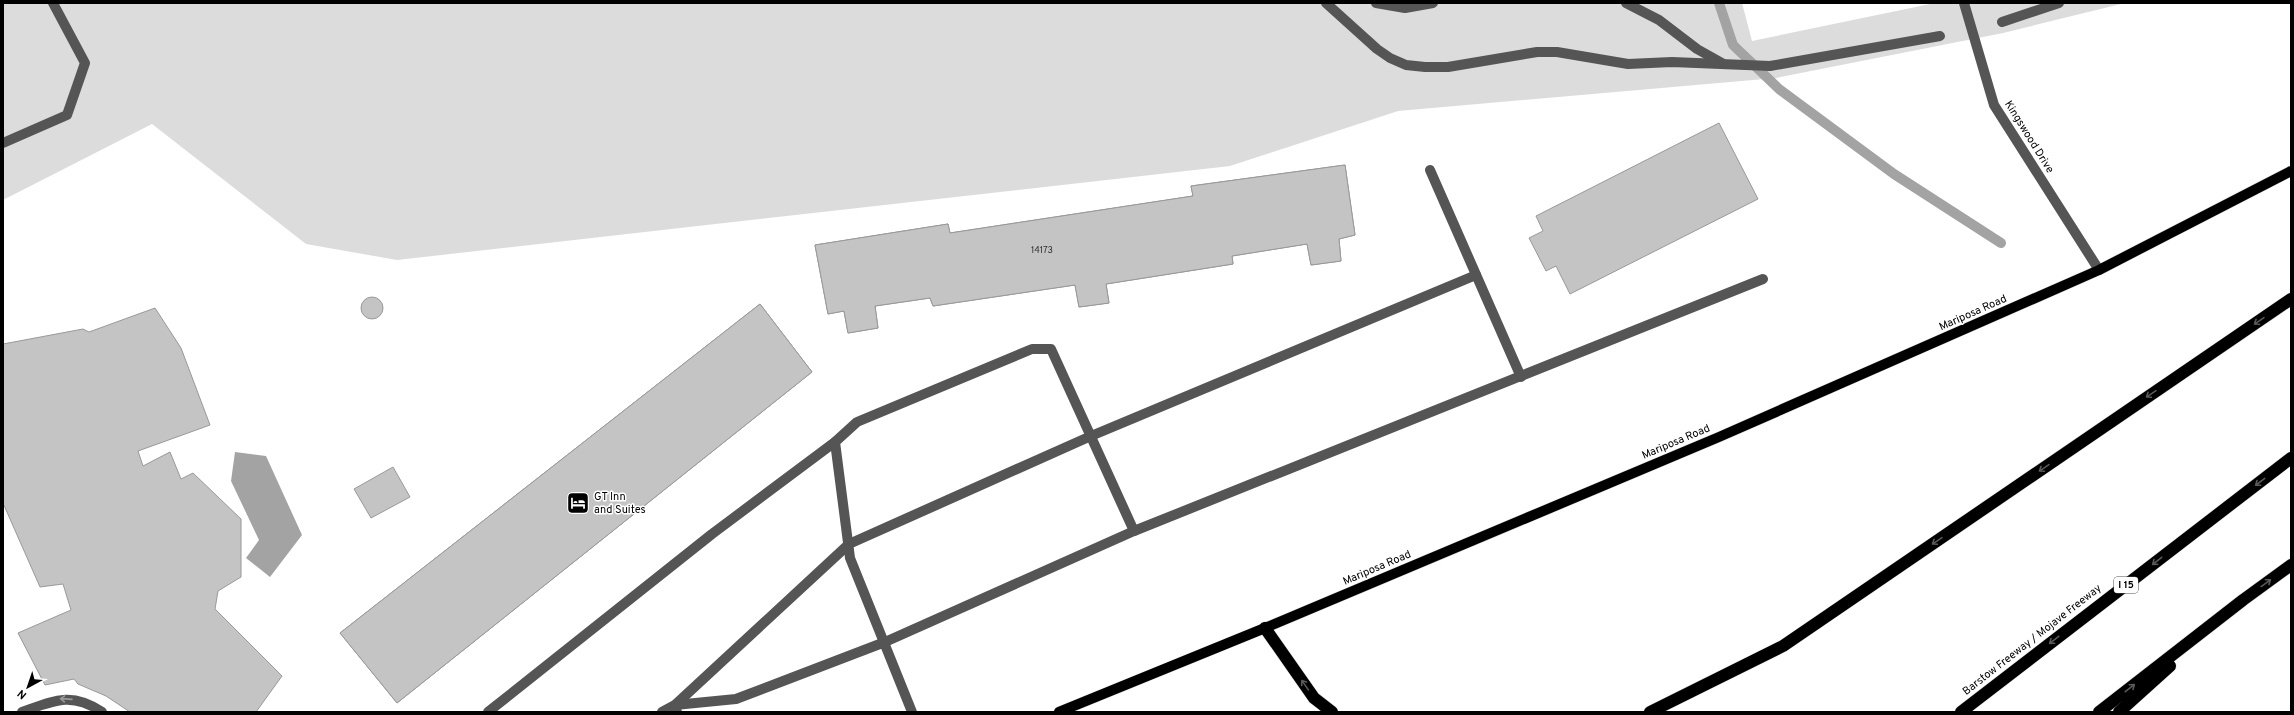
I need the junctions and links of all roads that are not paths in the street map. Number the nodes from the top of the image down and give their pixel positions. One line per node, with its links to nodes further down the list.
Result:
1 (53, 3): 11 (street)
2 (1326, 3): 10 (street)
3 (1376, 3): 4 (street)
4 (1433, 3)
5 (1626, 3): 10 (street)
6 (1964, 3): 14 (street, Kingswood Drive)
7 (2059, 3): 8 (street)
8 (2002, 22)
9 (1940, 36): 10 (street)
10 (1723, 64)
11 (3, 143)
12 (1430, 170): 15 (street)
13 (2291, 171): 14 (main road, Mariposa Road)
14 (2100, 270): 26 (main road, Mariposa Road)
15 (1476, 275): 18 (street); 19 (street)
16 (1763, 279): 18 (street)
17 (2291, 299): 36 (highway, one-way to 36)
18 (1521, 377): 22 (street)
19 (1091, 436): 20 (street); 22 (street); 23 (street)
20 (835, 442): 23 (street); 31 (street)
21 (2291, 458): 37 (highway, Barstow Freeway / Mojave Freeway / I 15, one-way to 37)
22 (1134, 531): 27 (street)
23 (849, 544): 27 (street); 28 (street)
24 (2291, 565): 25 (highway, one-way to 24)
25 (2243, 600): 38 (highway, one-way to 25); 39 (highway)
26 (1265, 628): 34 (main road, Mariposa Road); 35 (highway, one-way to 26)
27 (885, 642): 28 (street); 33 (street)
28 (676, 708): 32 (street)
29 (22, 712): 30 (street, one-way to 29)
30 (102, 712)
31 (488, 712)
32 (662, 712)
33 (912, 712)
34 (1059, 712)
35 (1332, 712)
36 (1650, 712)
37 (1961, 712)
38 (2099, 712)
39 (2119, 712)

